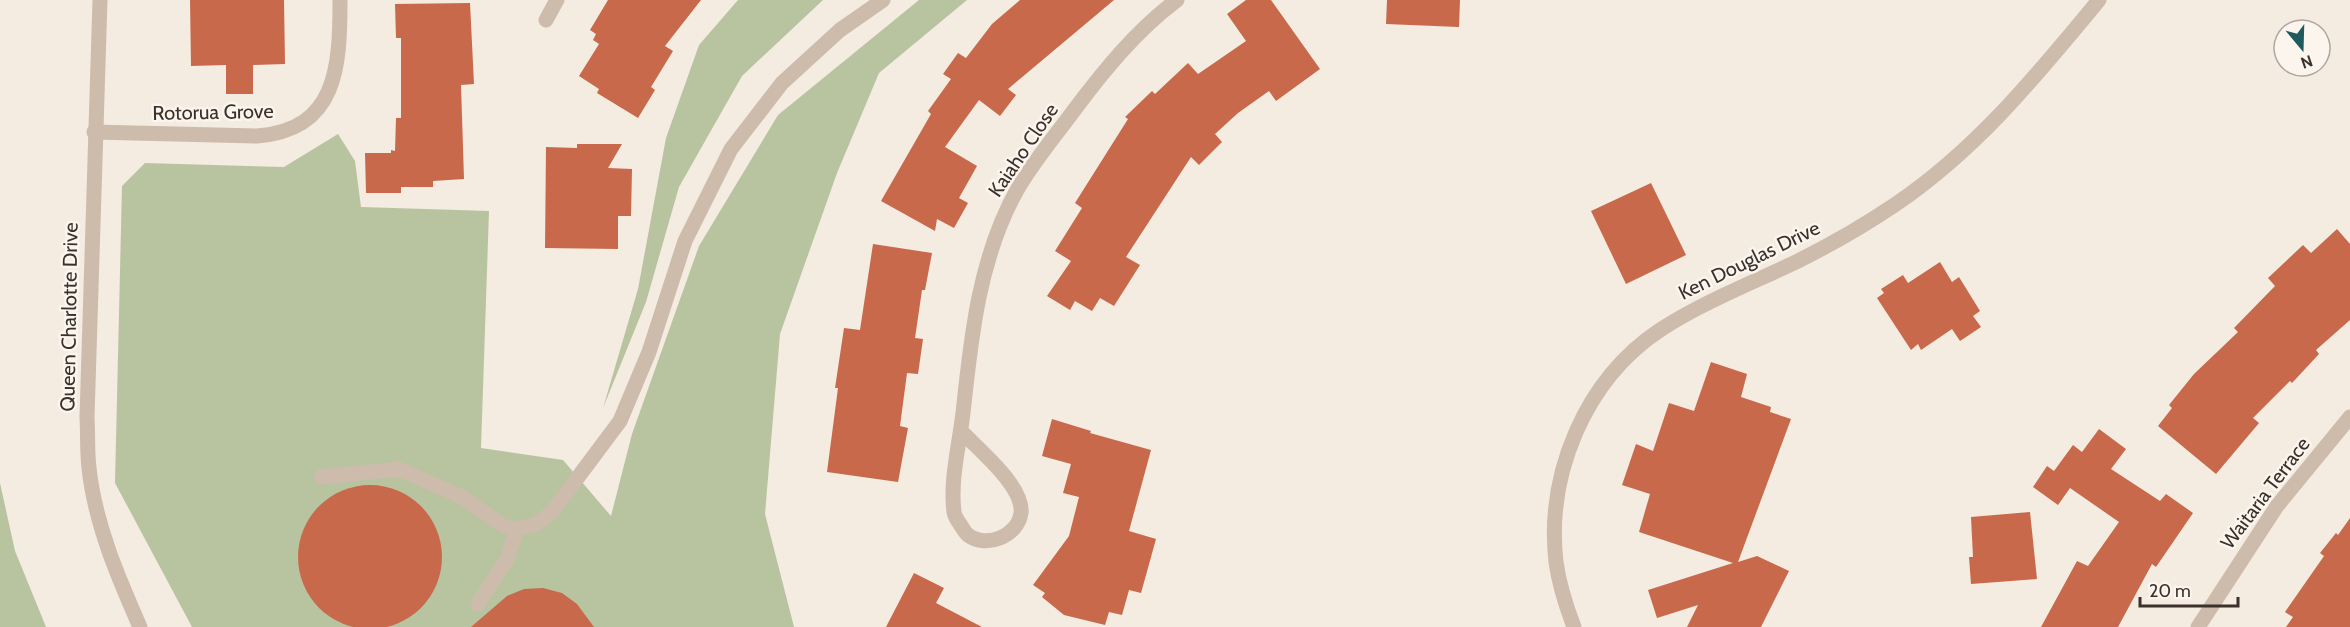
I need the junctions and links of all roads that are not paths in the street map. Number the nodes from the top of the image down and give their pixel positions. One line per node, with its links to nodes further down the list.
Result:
1 (100, 0): 8 (street, Queen Charlotte Drive)
2 (340, 0): 8 (street, Rotorua Grove)
3 (556, 0): 7 (street)
4 (884, 0): 12 (street)
5 (1177, 0): 10 (street, Kaiaho Close)
6 (2099, 0): 15 (street, Ken Douglas Drive)
7 (546, 20)
8 (94, 132): 14 (street, Queen Charlotte Drive)
9 (2350, 417): 16 (street, Waitaria Terrace)
10 (961, 430): 10 (street, Kaiaho Close)
11 (321, 477): 12 (street)
12 (517, 529): 13 (street)
13 (478, 604)
14 (140, 627)
15 (1574, 627)
16 (2198, 627)

